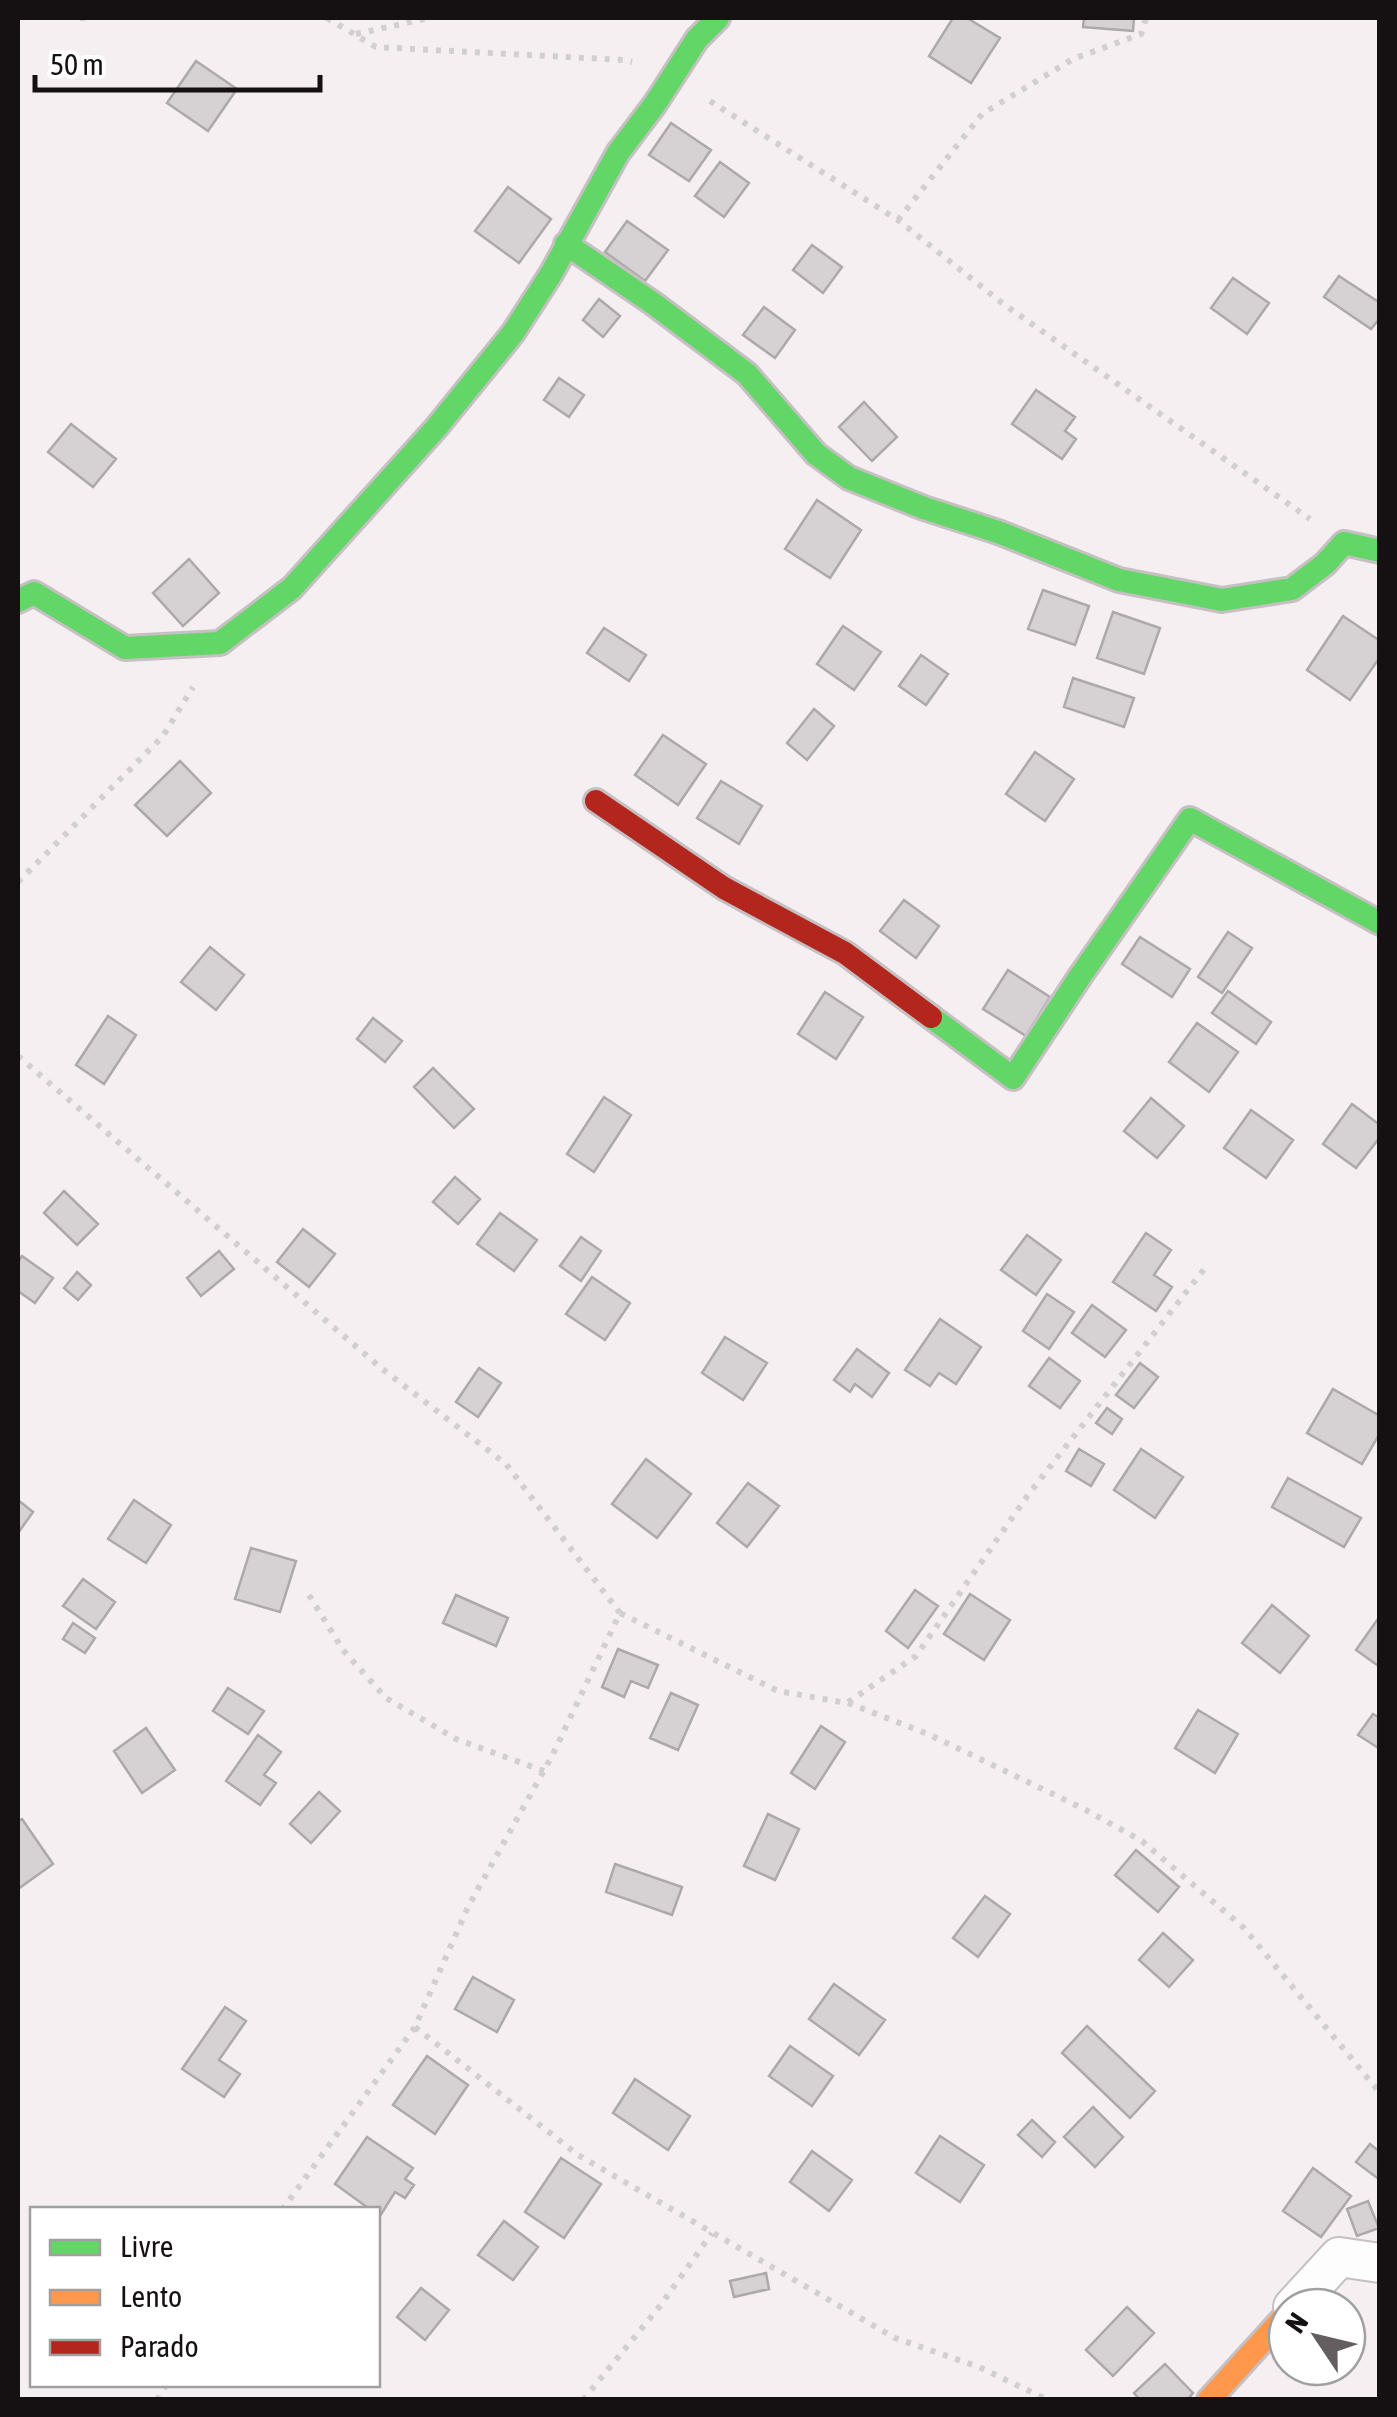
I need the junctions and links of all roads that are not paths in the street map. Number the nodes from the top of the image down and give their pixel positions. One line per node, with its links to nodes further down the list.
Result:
1 (718, 18): 2 (street)
2 (566, 244): 3 (street); 4 (street)
3 (1380, 551)
4 (18, 601)
5 (596, 801): 6 (street)
6 (1380, 922)
7 (1380, 2263): 8 (street)
8 (1311, 2287)
9 (1267, 2336): 10 (street)
10 (1209, 2400)

